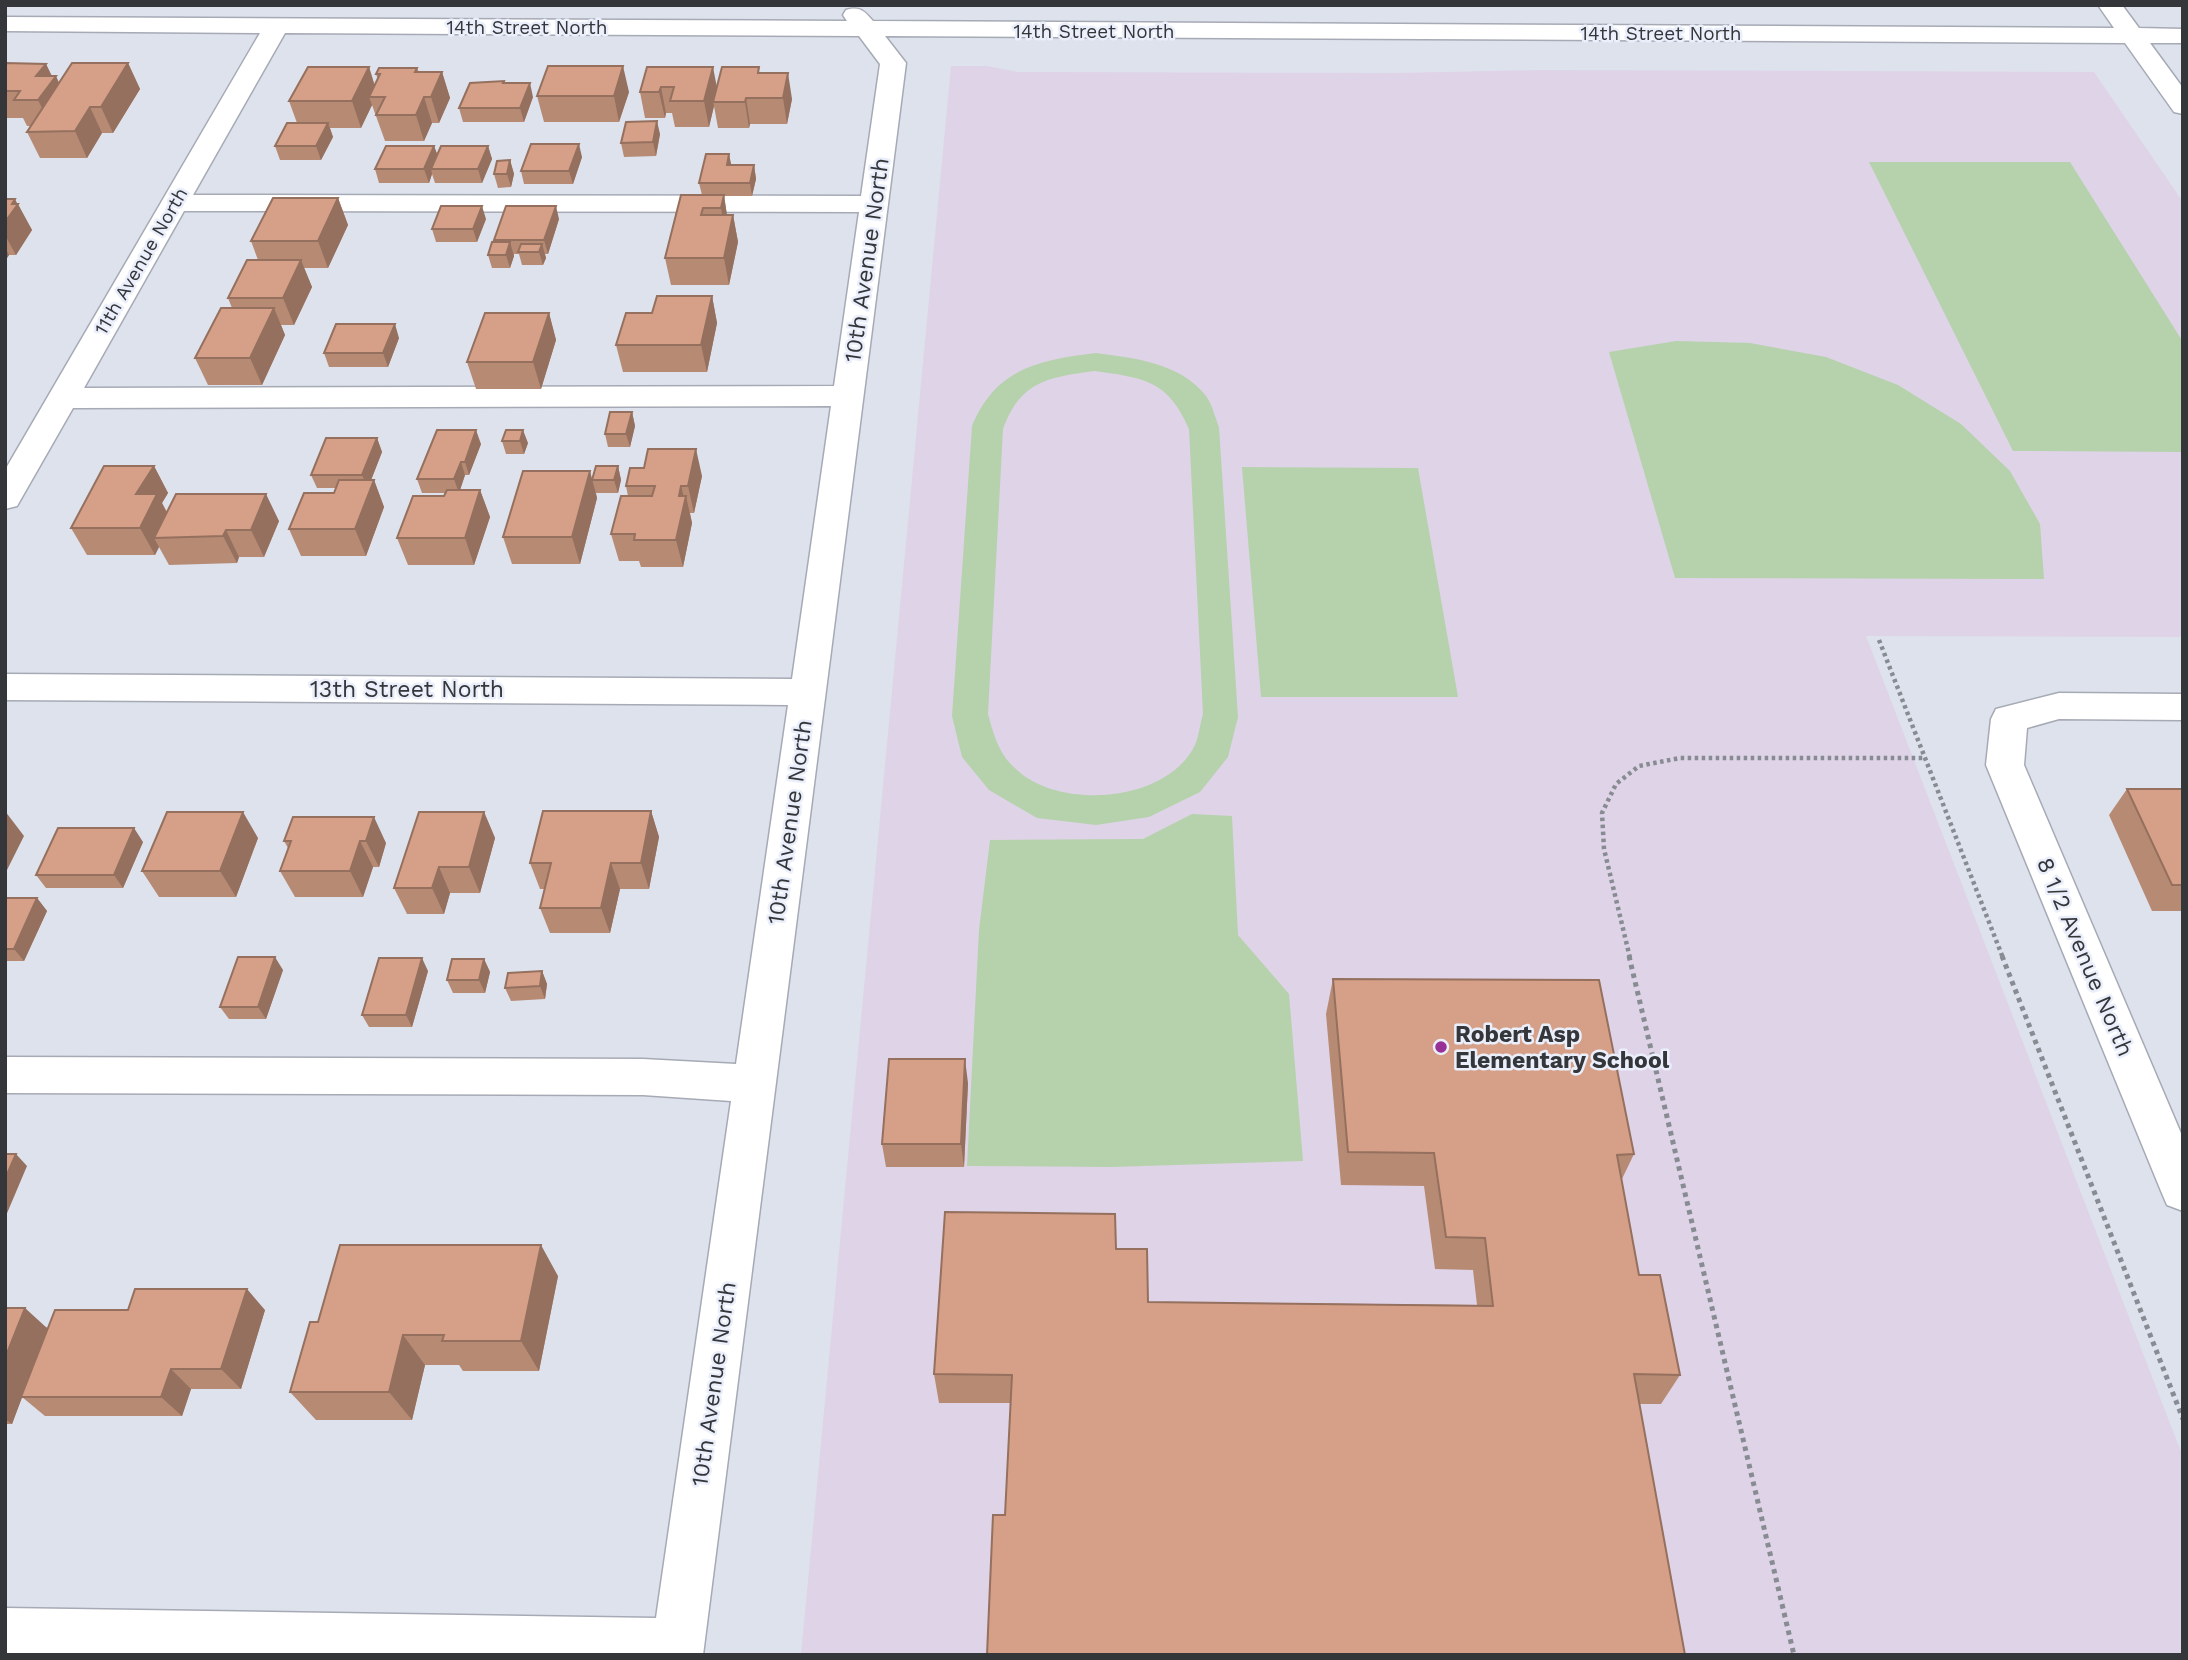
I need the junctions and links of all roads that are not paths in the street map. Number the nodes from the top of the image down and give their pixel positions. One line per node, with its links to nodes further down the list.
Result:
1 (2110, 5): 5 (street)
2 (858, 18): 4 (street, 14th Street North); 5 (street, 14th Street North); 9 (street, 10th Avenue North)
3 (5, 24): 4 (street, 14th Street North)
4 (277, 25): 8 (street, 11th Avenue North)
5 (2132, 35): 6 (street, 14th Street North); 7 (street)
6 (2183, 36)
7 (2183, 106)
8 (174, 203): 9 (street); 11 (street, 11th Avenue North)
9 (874, 204): 10 (street, 10th Avenue North)
10 (848, 396): 11 (street); 14 (street, 10th Avenue North)
11 (62, 398): 12 (street, 11th Avenue North)
12 (5, 498)
13 (5, 687): 14 (street, 13th Street North)
14 (808, 692): 17 (street, 10th Avenue North)
15 (2183, 707): 18 (street, 8 1/2 Avenue North)
16 (5, 1075): 17 (street)
17 (754, 1084): 20 (street, 10th Avenue North)
18 (2183, 1191)
19 (5, 1634): 20 (street)
20 (678, 1650)

